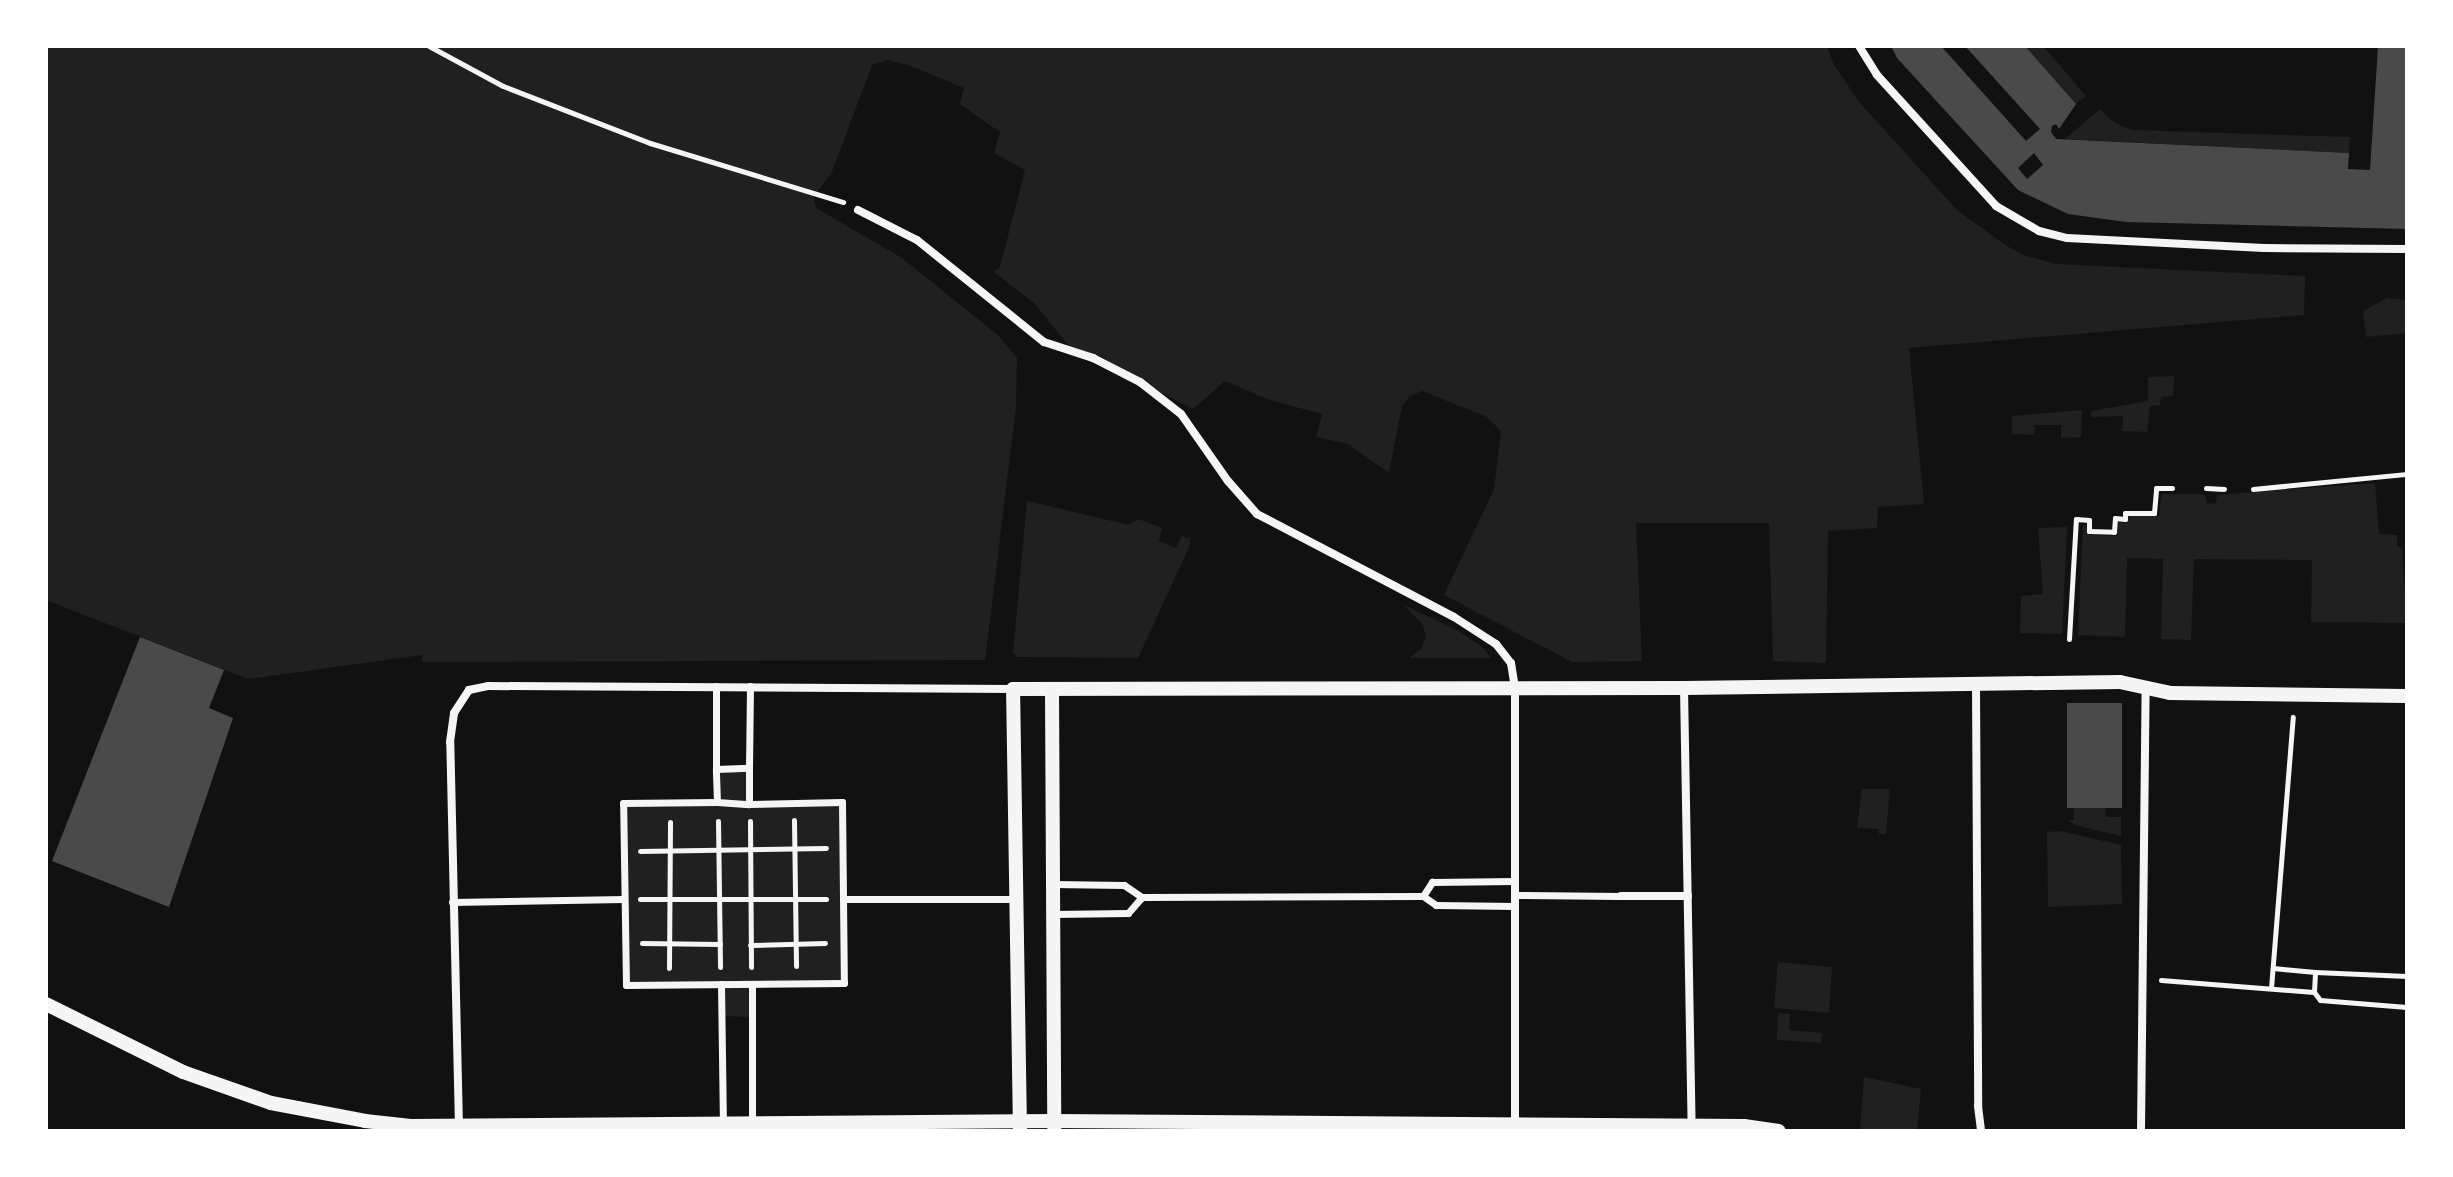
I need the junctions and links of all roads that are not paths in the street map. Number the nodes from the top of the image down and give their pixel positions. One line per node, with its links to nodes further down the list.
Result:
1 (1859, 46): 3 (street)
2 (858, 210): 10 (street)
3 (2407, 249)
4 (1976, 683): 7 (street); 8 (street); 42 (street)
5 (716, 686): 6 (street); 14 (street); 27 (street)
6 (750, 686): 9 (street); 13 (street)
7 (2146, 687): 12 (street); 43 (street)
8 (1684, 688): 10 (street); 22 (street)
9 (1013, 689): 11 (street); 26 (street)
10 (1515, 689): 11 (street); 17 (street)
11 (1052, 690): 18 (street)
12 (2407, 696)
13 (749, 768): 14 (street); 16 (street)
14 (716, 769): 15 (street)
15 (717, 802): 16 (street); 24 (street)
16 (749, 804): 25 (street)
17 (1515, 881): 19 (street); 20 (street)
18 (1053, 884): 23 (street); 29 (street)
19 (1515, 895): 21 (street); 28 (street)
20 (1423, 896): 23 (street); 28 (street)
21 (1621, 896): 22 (street)
22 (1688, 896): 38 (street)
23 (1142, 897): 29 (street)
24 (624, 899): 27 (street); 30 (street)
25 (843, 899): 26 (street); 31 (street)
26 (1016, 899): 36 (street)
27 (452, 902): 40 (street)
28 (1515, 906): 33 (street)
29 (1053, 914): 37 (street)
30 (721, 984): 31 (street); 34 (street)
31 (752, 984): 35 (street)
32 (46, 1004): 40 (street)
33 (1515, 1125): 38 (street); 39 (street)
34 (723, 1126): 35 (street); 40 (street)
35 (752, 1126): 36 (street)
36 (1020, 1126): 37 (street)
37 (1054, 1126): 39 (street)
38 (1692, 1126): 41 (street)
39 (1293, 1127)
40 (459, 1129)
41 (1779, 1131)
42 (1981, 1131)
43 (2141, 1131)

